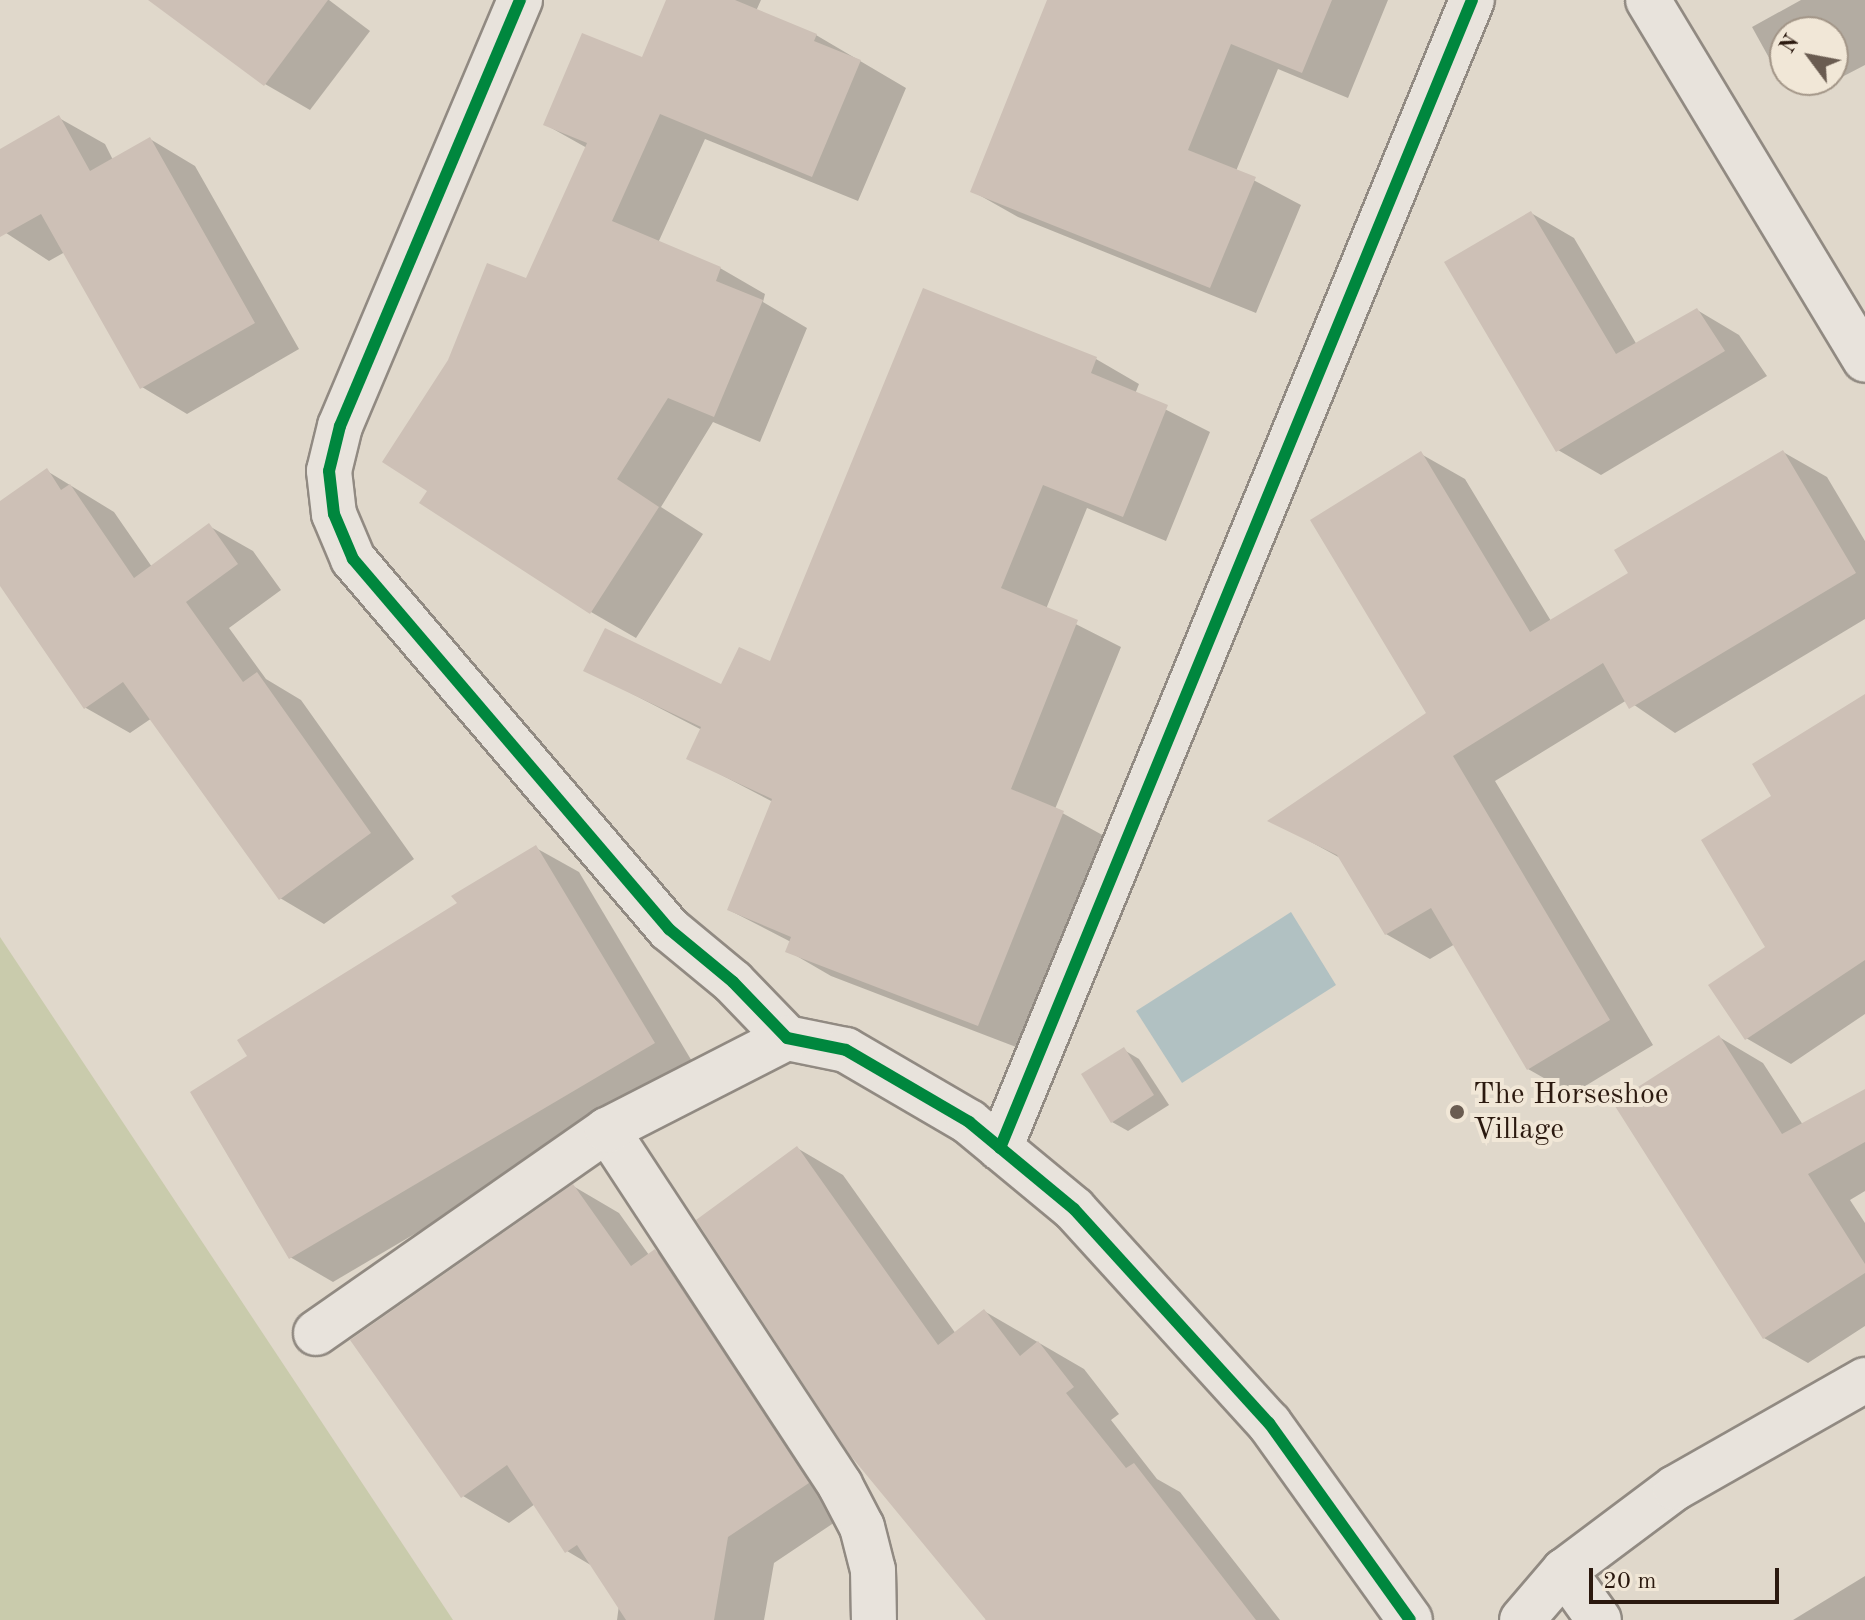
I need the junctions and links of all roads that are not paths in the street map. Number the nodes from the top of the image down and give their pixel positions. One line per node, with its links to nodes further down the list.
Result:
1 (520, 0): 5 (street)
2 (1472, 0): 7 (street)
3 (1648, 0): 4 (street)
4 (1865, 360)
5 (787, 1038): 6 (street); 7 (street)
6 (607, 1130): 8 (street); 11 (street)
7 (1000, 1148): 12 (street)
8 (316, 1333)
9 (1865, 1380): 10 (street)
10 (1564, 1571): 13 (street); 14 (street)
11 (874, 1620)
12 (1410, 1620)
13 (1522, 1620)
14 (1599, 1620)

